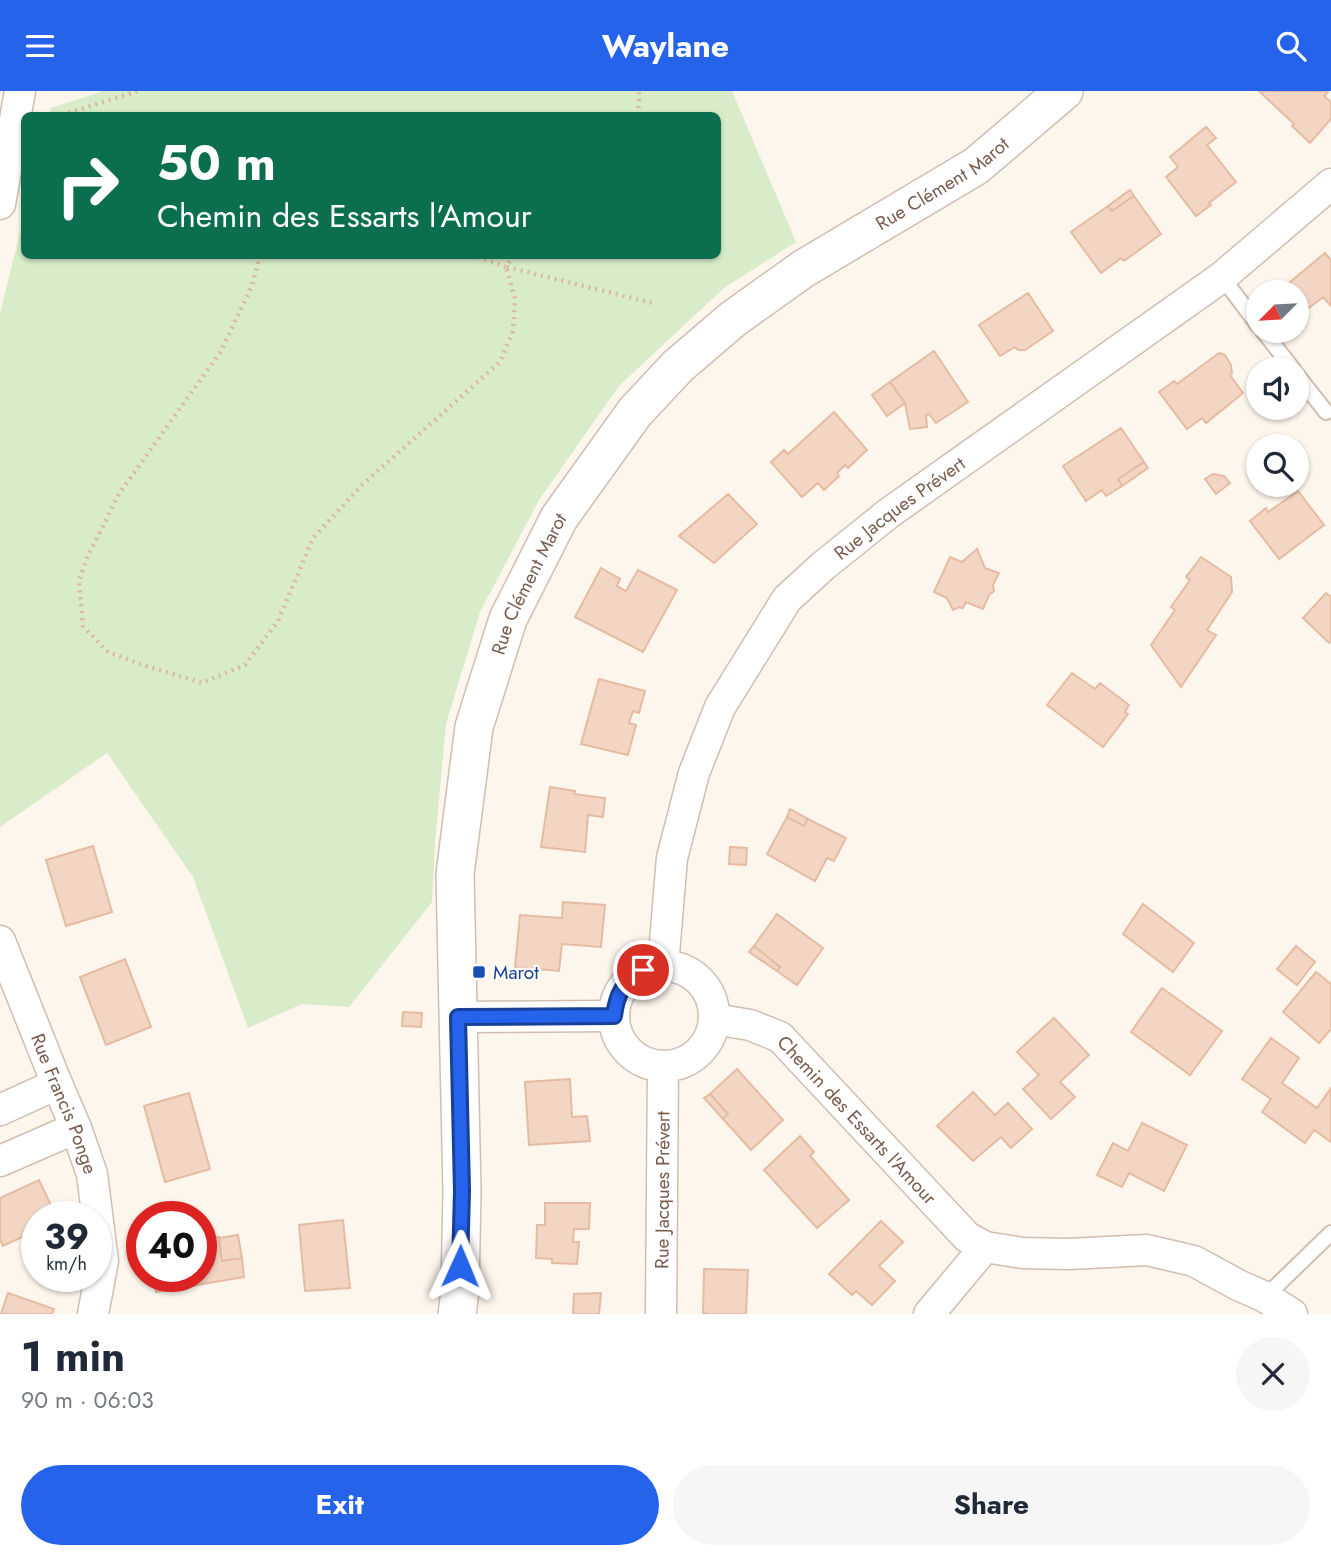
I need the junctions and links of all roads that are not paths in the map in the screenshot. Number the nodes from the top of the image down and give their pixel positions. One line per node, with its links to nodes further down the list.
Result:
1 (20, 91): 4 (street)
2 (1064, 91): 14 (street, Rue Clément Marot)
3 (1331, 184): 5 (street, Rue Jacques Prévert)
4 (0, 205)
5 (1222, 278): 6 (lane); 12 (street, Rue Jacques Prévert)
6 (1246, 309)
7 (1272, 343): 8 (lane)
8 (1284, 357)
9 (1309, 391): 10 (lane)
10 (1325, 412)
11 (0, 941): 17 (street, Rue Francis Ponge)
12 (663, 966): 13 (street); 15 (street)
13 (614, 1016): 14 (street); 16 (street)
14 (458, 1017): 25 (street, Rue Clément Marot)
15 (714, 1019): 16 (street); 22 (street, Chemin des Essarts l'Amour)
16 (663, 1067): 26 (street, Rue Jacques Prévert)
17 (57, 1084): 18 (street); 19 (street, Rue Francis Ponge)
18 (0, 1110)
19 (76, 1128): 20 (street); 24 (street, Rue Francis Ponge)
20 (0, 1161)
21 (1331, 1233): 23 (lane)
22 (985, 1247): 23 (street, Chemin des Essarts l'Amour); 27 (street)
23 (1265, 1297): 28 (street, Chemin des Essarts l'Amour)
24 (93, 1314)
25 (457, 1314)
26 (661, 1314)
27 (929, 1314)
28 (1292, 1314)

